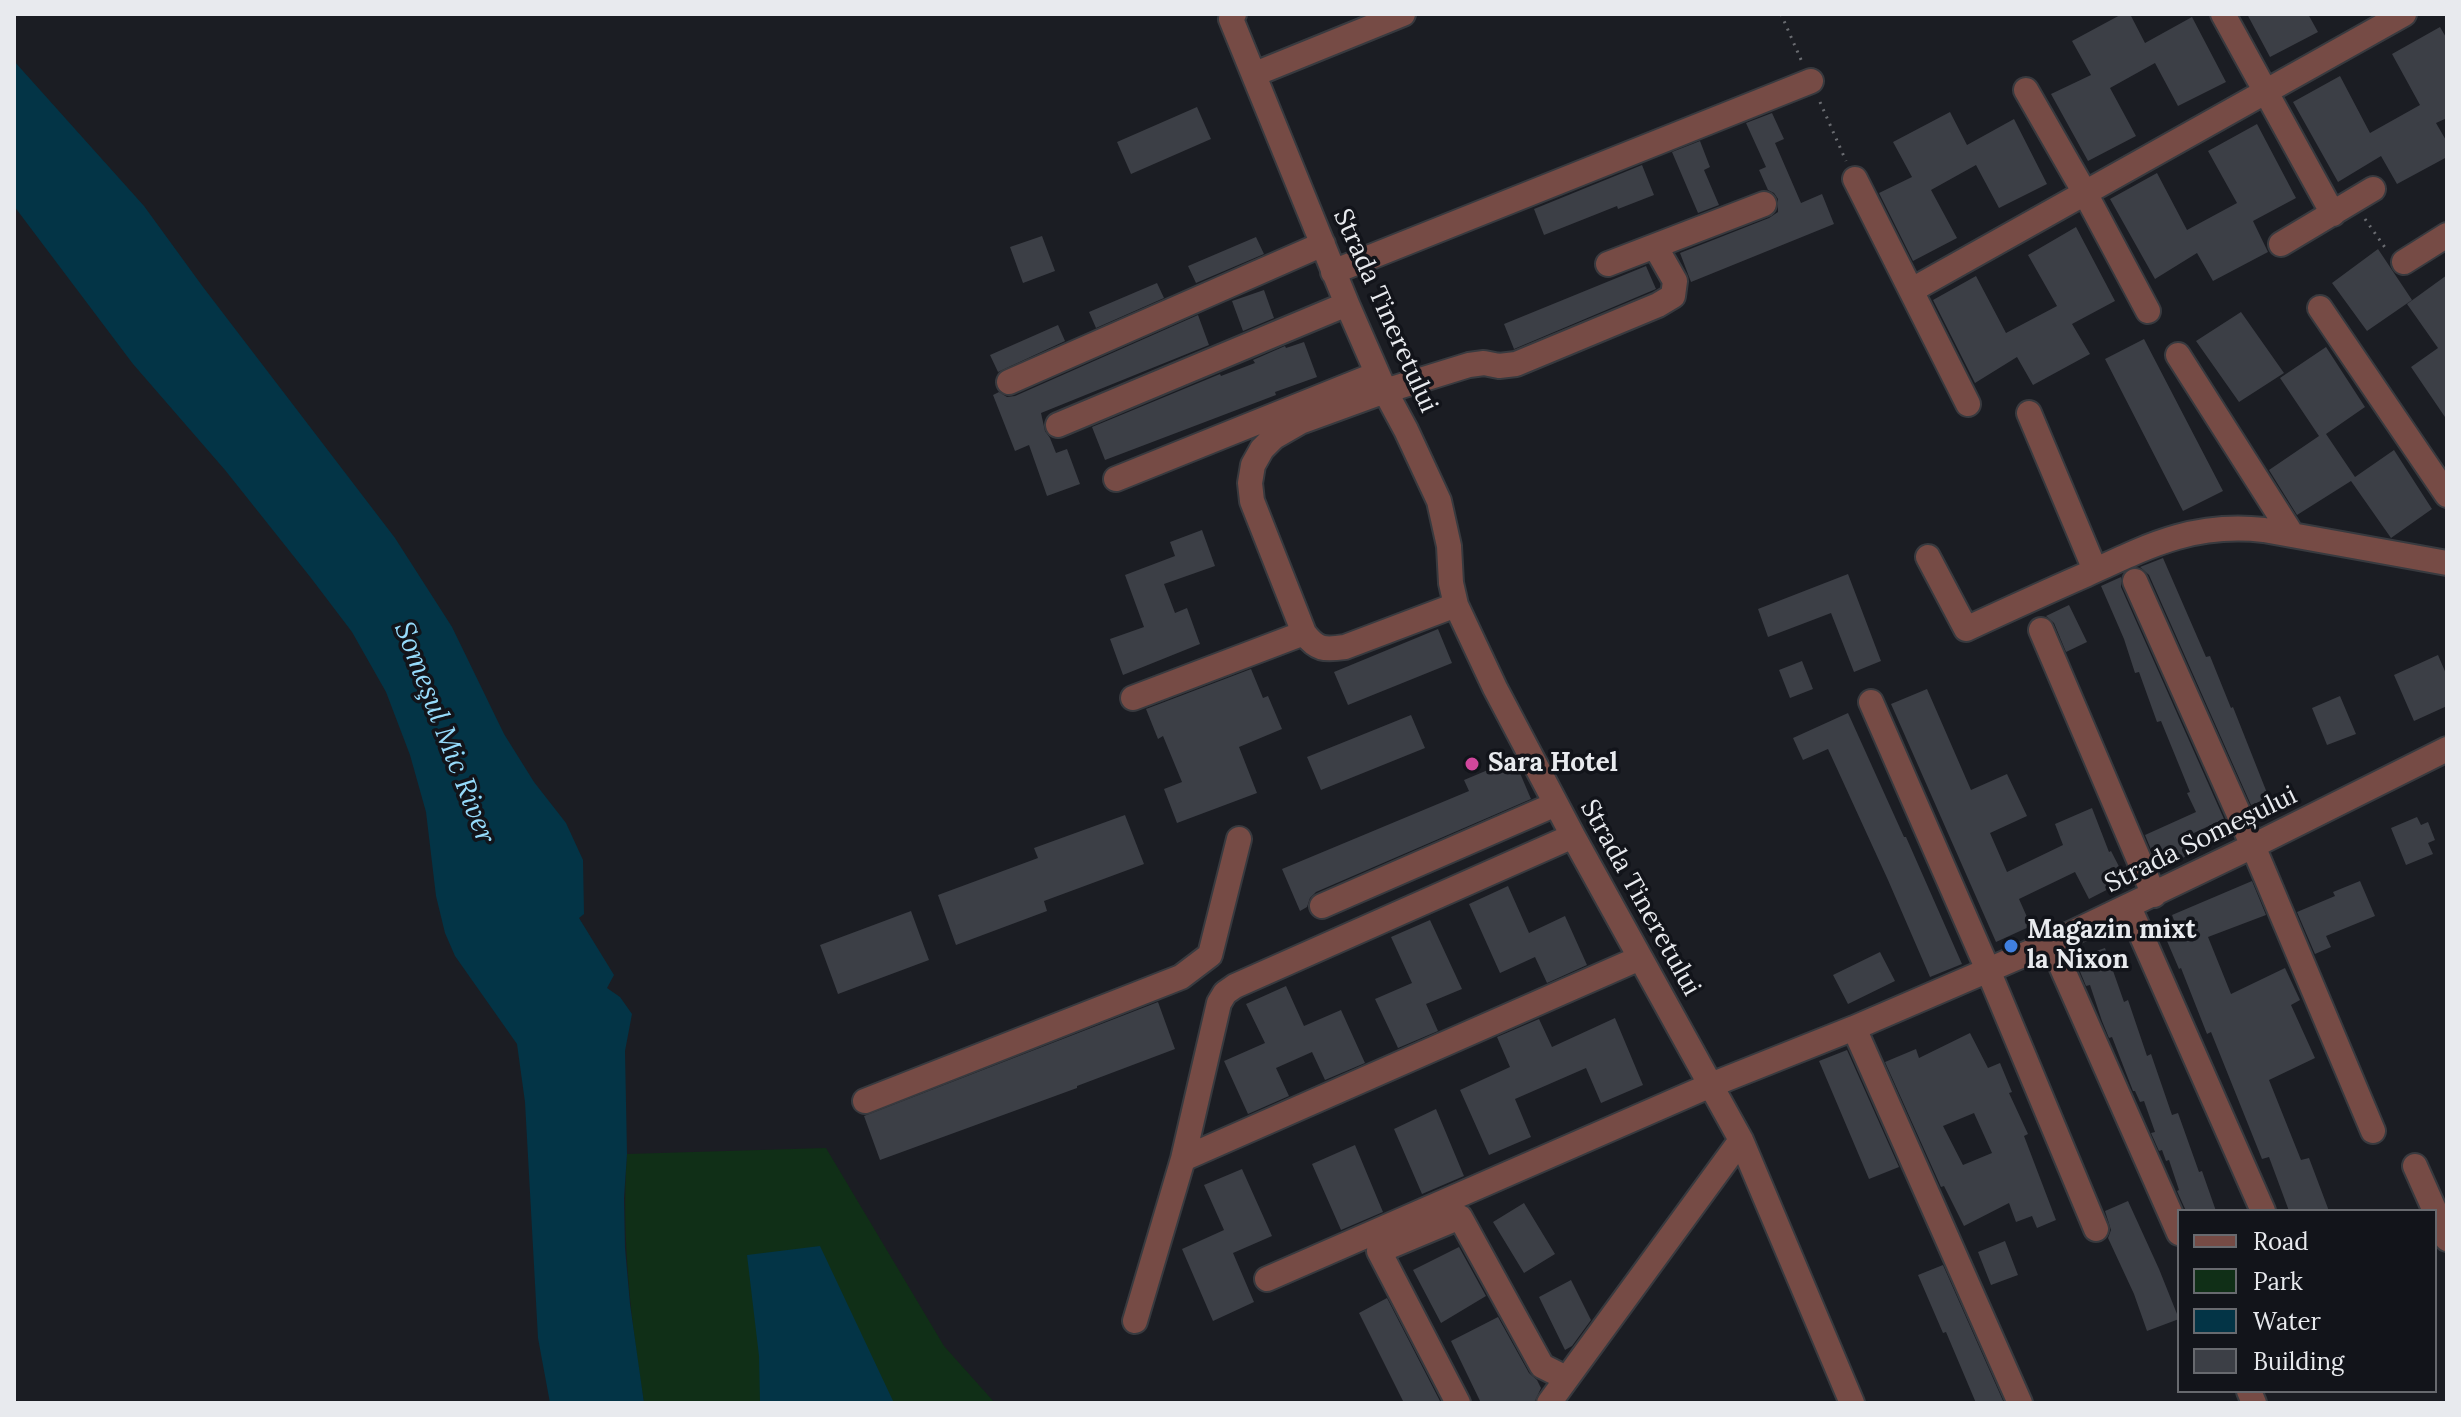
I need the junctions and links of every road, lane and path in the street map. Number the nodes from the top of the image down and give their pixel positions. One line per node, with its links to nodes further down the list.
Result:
1 (1403, 14): 5 (street)
2 (2223, 14): 8 (street)
3 (2404, 14): 8 (street)
4 (1232, 16): 5 (street, Strada Tineretului)
5 (1255, 74): 14 (street, Strada Tineretului)
6 (1811, 81): 19 (street)
7 (2026, 90): 10 (street)
8 (2266, 92): 10 (street); 11 (street)
9 (1855, 179): 20 (street)
10 (2085, 193): 20 (street); 23 (street)
11 (2353, 201): 15 (street); 17 (path)
12 (1764, 204): 16 (street)
13 (2447, 235): 17 (street)
14 (1323, 244): 19 (street, Strada Tineretului); 25 (street)
15 (2281, 244)
16 (1655, 246): 18 (street); 26 (street)
17 (2404, 262)
18 (1608, 264)
19 (1333, 272): 21 (street, Strada Tineretului)
20 (1912, 290): 27 (street)
21 (1347, 304): 26 (street, Strada Tineretului); 29 (street)
22 (2320, 308): 31 (street)
23 (2148, 311)
24 (2178, 355): 32 (street)
25 (1009, 382)
26 (1381, 383): 30 (street); 37 (street, Strada Tineretului); 39 (street)
27 (1968, 404)
28 (2029, 413): 35 (street)
29 (1058, 425)
30 (1116, 479)
31 (2447, 495)
32 (2291, 533): 34 (street); 35 (street)
33 (1928, 557): 35 (street)
34 (2447, 563)
35 (2095, 570)
36 (2135, 581): 46 (street)
37 (1456, 605): 39 (street); 43 (street, Strada Tineretului)
38 (2041, 630): 47 (street)
39 (1304, 633): 40 (street)
40 (1133, 698)
41 (1871, 702): 52 (street)
42 (2445, 756): 46 (street, Strada Someșului)
43 (1556, 804): 44 (street, Strada Tineretului); 48 (street)
44 (1573, 836): 51 (street, Strada Tineretului); 58 (street)
45 (1239, 839): 55 (street)
46 (2253, 846): 47 (street, Strada Someșului); 56 (street)
47 (2154, 895): 49 (street, Strada Someșului)
48 (1322, 906)
49 (2129, 907): 50 (street, Strada Someșului); 60 (street)
50 (2051, 943): 52 (street, Strada Someșului); 63 (street)
51 (1640, 958): 54 (street, Strada Tineretului); 58 (street)
52 (1988, 970): 53 (street, Strada Someșului); 64 (street)
53 (1854, 1028): 54 (street, Strada Someșului); 72 (street)
54 (1711, 1085): 57 (street, Strada Tineretului); 66 (street, Strada Someșului)
55 (865, 1101)
56 (2373, 1131)
57 (1741, 1140): 68 (street); 71 (street, Strada Tineretului)
58 (1183, 1159): 67 (street)
59 (2415, 1166): 61 (street)
60 (2262, 1209)
61 (2434, 1209)
62 (2437, 1216): 65 (street)
63 (2177, 1228)
64 (2096, 1229)
65 (2447, 1239)
66 (1267, 1279)
67 (1135, 1321)
68 (1566, 1378): 69 (street); 70 (street)
69 (1458, 1403)
70 (1549, 1403)
71 (1852, 1403)
72 (2020, 1403)

